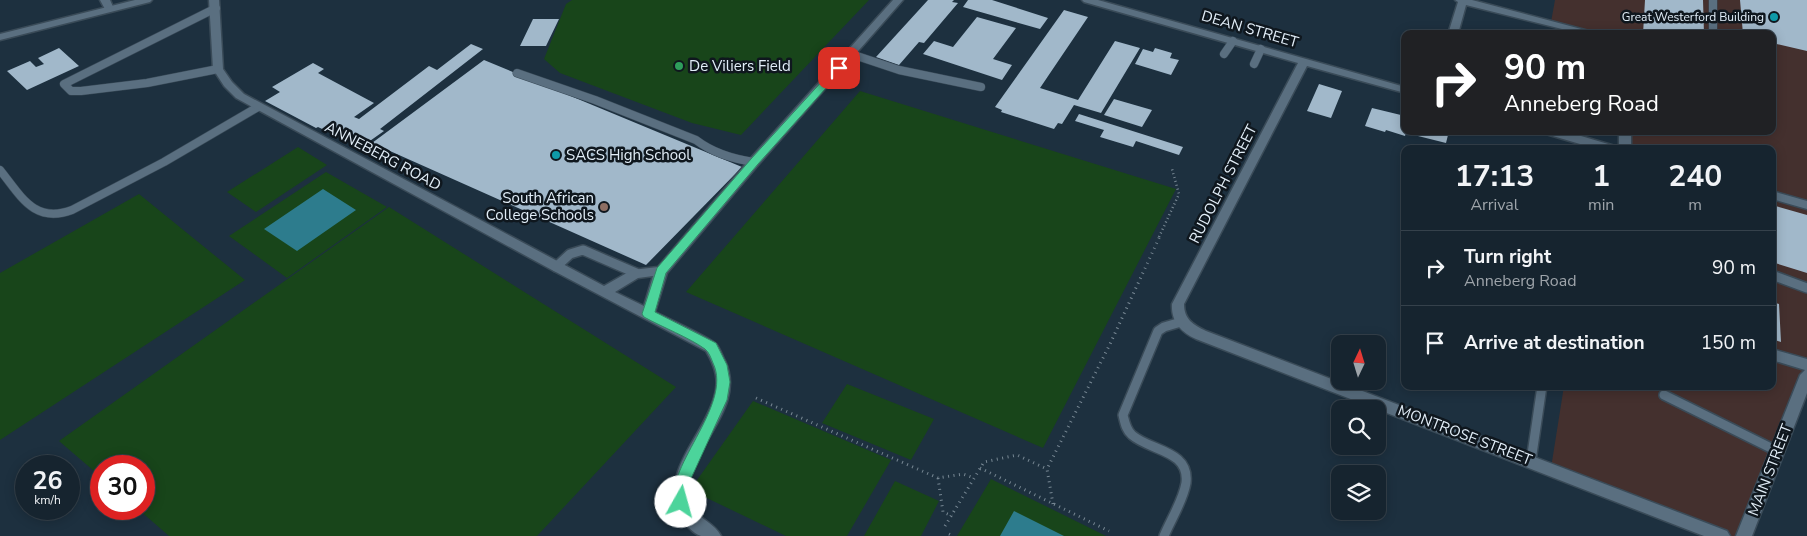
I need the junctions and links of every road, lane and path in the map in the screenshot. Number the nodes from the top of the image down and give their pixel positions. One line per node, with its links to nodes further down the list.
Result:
1 (147, 0): 6 (street)
2 (898, 0): 14 (street)
3 (1087, 0): 12 (street, DEAN STREET)
4 (1462, 0): 8 (street); 9 (street)
5 (1713, 0): 10 (lane)
6 (107, 4): 11 (street)
7 (215, 4): 18 (street); 18 (lane)
8 (1454, 30)
9 (1579, 30)
10 (1713, 30)
11 (0, 37)
12 (1234, 41): 13 (street, DEAN STREET); 15 (lane)
13 (1261, 49): 16 (street, DEAN STREET); 17 (lane)
14 (851, 54): 20 (lane); 25 (street)
15 (1224, 54)
16 (1304, 61): 21 (street, DEAN STREET); 37 (street, RUDOLPH STREET)
17 (1254, 64)
18 (218, 69): 22 (street, ANNEBERG ROAD)
19 (517, 73): 25 (lane)
20 (981, 87)
21 (1401, 89)
22 (258, 107): 26 (lane); 30 (street, ANNEBERG ROAD)
23 (1564, 135): 24 (street)
24 (1598, 145)
25 (754, 162): 31 (street)
26 (0, 170)
27 (1172, 170): 47 (path)
28 (1776, 196): 29 (street)
29 (1807, 205)
30 (556, 267): 32 (lane); 35 (street, ANNEBERG ROAD)
31 (661, 271): 32 (street); 36 (street)
32 (636, 272): 35 (street)
33 (1776, 276): 34 (lane)
34 (1807, 288)
35 (604, 292): 36 (street, ANNEBERG ROAD)
36 (648, 314): 54 (street, ANNEBERG ROAD)
37 (1181, 322): 45 (street, MONTROSE STREET); 55 (lane)
38 (1776, 355): 39 (street)
39 (1807, 365)
40 (1807, 375): 44 (street, MAIN STREET)
41 (1541, 390): 45 (lane)
42 (1664, 395): 44 (lane)
43 (756, 398): 48 (path)
44 (1778, 451): 57 (street, MAIN STREET)
45 (1531, 461): 56 (street, MONTROSE STREET)
46 (980, 468): 47 (path); 49 (path); 50 (path)
47 (1047, 469): 50 (path)
48 (938, 478): 49 (path); 51 (path)
49 (974, 478): 51 (path)
50 (1053, 504): 53 (path)
51 (952, 516): 52 (path)
52 (945, 526)
53 (1109, 531)
54 (713, 536)
55 (1164, 536)
56 (1722, 536)
57 (1744, 536)

